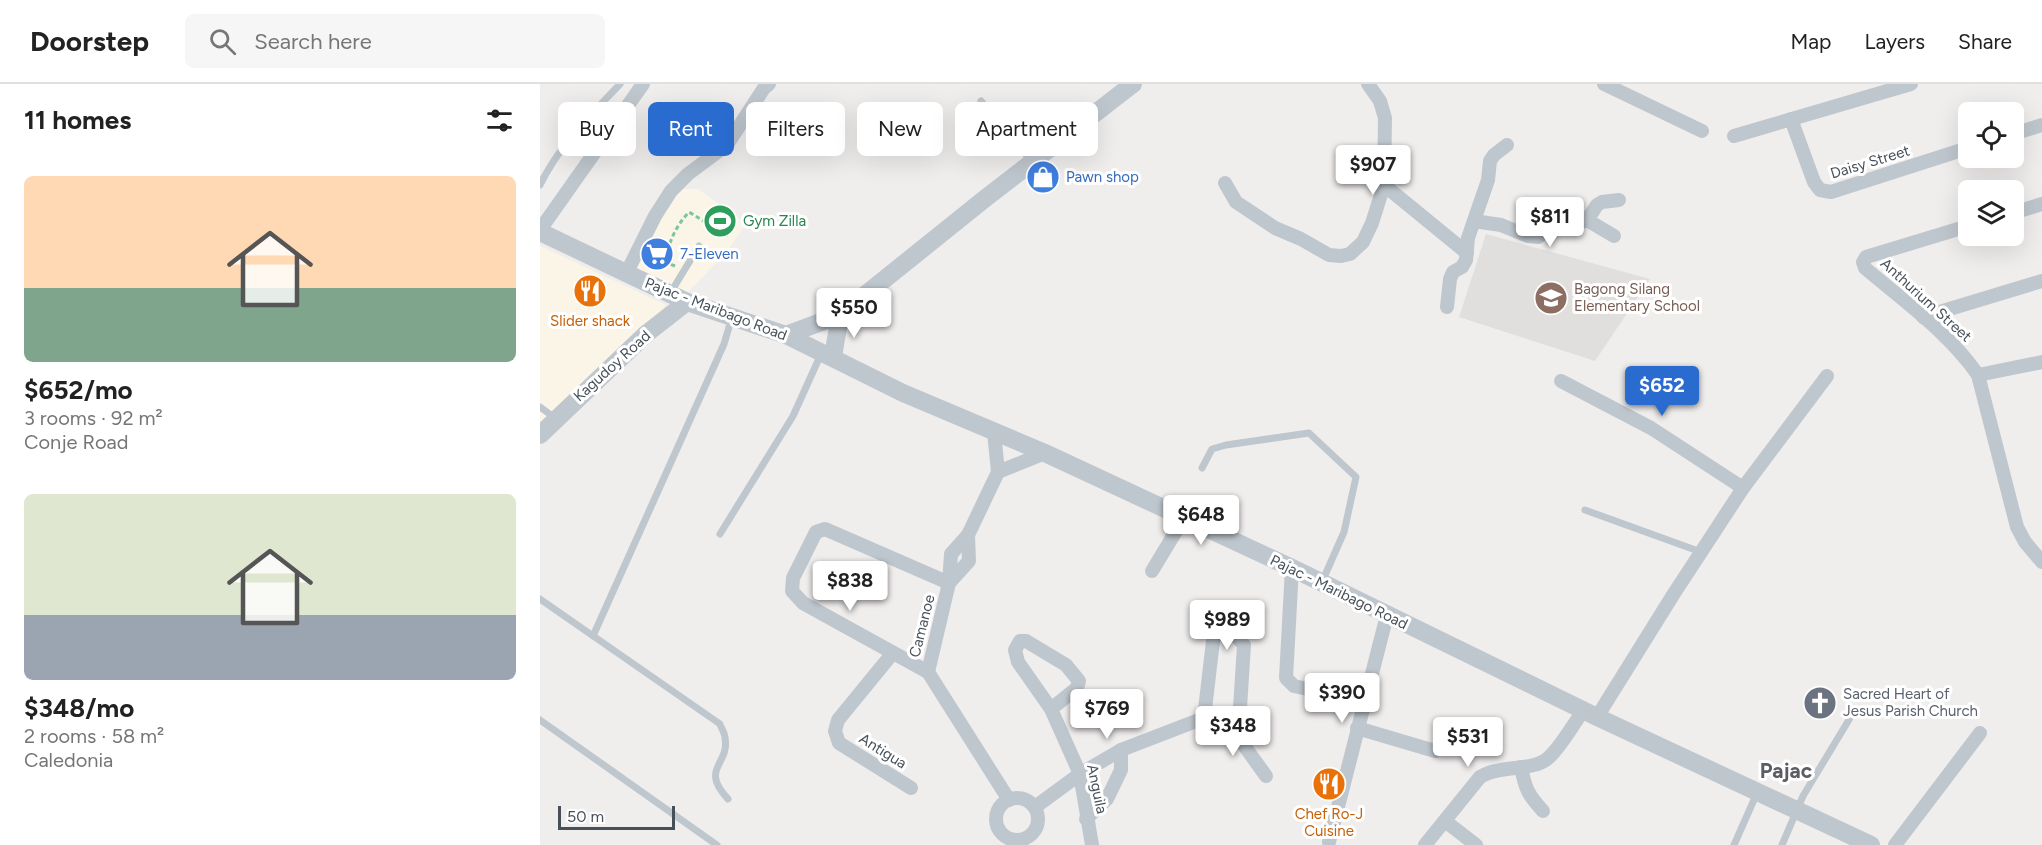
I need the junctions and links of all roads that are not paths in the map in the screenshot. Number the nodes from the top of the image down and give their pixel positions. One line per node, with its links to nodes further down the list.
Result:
1 (620, 84): 18 (lane)
2 (643, 84): 26 (street)
3 (769, 84): 30 (street)
4 (1368, 84): 19 (street)
5 (1911, 84): 9 (street)
6 (1614, 86): 11 (street)
7 (1122, 87): 16 (street)
8 (981, 101): 16 (lane)
9 (1791, 119): 13 (street); 15 (street, Daisy Street)
10 (2042, 125): 12 (street)
11 (1702, 131)
12 (2024, 131)
13 (1734, 136)
14 (1507, 145): 24 (street)
15 (1958, 151)
16 (1032, 162): 35 (street)
17 (1225, 183): 19 (street)
18 (540, 185)
19 (1384, 185): 29 (street)
20 (1619, 200): 23 (street)
21 (2042, 204): 22 (street)
22 (2024, 210)
23 (1587, 220): 24 (street); 27 (street)
24 (1474, 221): 29 (street)
25 (1958, 229): 37 (street, Anthurium Street)
26 (540, 231): 30 (street, Pajac - Maribago Road)
27 (1614, 236)
28 (699, 246): 32 (lane)
29 (1467, 253): 34 (street)
30 (626, 274): 32 (street, Pajac - Maribago Road)
31 (2042, 281): 37 (street)
32 (670, 294): 33 (street, Pajac - Maribago Road)
33 (687, 302): 36 (street, Pajac - Maribago Road); 45 (street, Kagudoy Road)
34 (1447, 307)
35 (840, 315): 38 (street); 39 (street)
36 (732, 317): 38 (street, Pajac - Maribago Road); 63 (lane)
37 (1923, 317): 41 (street, Anthurium Street)
38 (786, 335): 39 (street, Pajac - Maribago Road)
39 (827, 354): 46 (street, Pajac - Maribago Road); 54 (lane)
40 (2042, 362): 41 (street)
41 (1978, 375): 56 (street, Anthurium Street)
42 (1827, 376): 51 (street)
43 (1561, 381): 51 (street)
44 (540, 406): 45 (lane)
45 (556, 418): 47 (street, Kagudoy Road)
46 (994, 432): 48 (street, Pajac - Maribago Road); 50 (street)
47 (540, 435)
48 (1044, 453): 50 (street); 53 (street, Pajac - Maribago Road)
49 (1202, 468): 60 (lane)
50 (998, 472): 59 (street)
51 (1743, 488): 55 (street)
52 (1585, 510): 55 (lane)
53 (1184, 518): 57 (street, Pajac - Maribago Road); 58 (street)
54 (720, 534)
55 (1701, 552): 68 (street)
56 (2042, 562)
57 (1292, 568): 60 (street, Pajac - Maribago Road); 66 (street)
58 (1152, 571)
59 (949, 583): 64 (street, Camanoe); 65 (street, Camanoe)
60 (1322, 583): 62 (street, Pajac - Maribago Road)
61 (540, 599): 63 (lane)
62 (1387, 615): 66 (street); 68 (street, Pajac - Maribago Road)
63 (593, 636): 82 (lane)
64 (892, 654): 65 (street, Camanoe); 80 (street, Antigua)
65 (928, 672): 83 (street)
66 (1364, 701): 73 (street)
67 (1051, 709): 67 (street, Anguila); 78 (street, Anguila)
68 (1590, 714): 77 (street); 81 (street, Pajac - Maribago Road)
69 (1204, 718): 71 (street); 71 (street); 75 (street)
70 (1850, 718): 86 (lane)
71 (1231, 719): 79 (street)
72 (540, 720): 92 (lane)
73 (1357, 728): 76 (street); 91 (street)
74 (1980, 733): 99 (street)
75 (1121, 750): 78 (street); 87 (street)
76 (1435, 751)
77 (1521, 767): 85 (street); 88 (street)
78 (1080, 774): 84 (street); 87 (street, Anguila)
79 (1266, 776)
80 (911, 788)
81 (1757, 792): 86 (street, Pajac - Maribago Road); 96 (lane)
82 (728, 799)
83 (1009, 800): 84 (street); 89 (street)
84 (1035, 807): 90 (street)
85 (1543, 811)
86 (1796, 811): 97 (lane); 98 (street, Pajac - Maribago Road)
87 (1086, 819): 93 (street, Anguila)
88 (1445, 821): 94 (street); 95 (street)
89 (1001, 840): 90 (street)
90 (1024, 842)
91 (1329, 842)
92 (717, 845)
93 (1092, 845)
94 (1425, 845)
95 (1476, 845)
96 (1734, 845)
97 (1782, 845)
98 (1871, 845)
99 (1895, 845)

